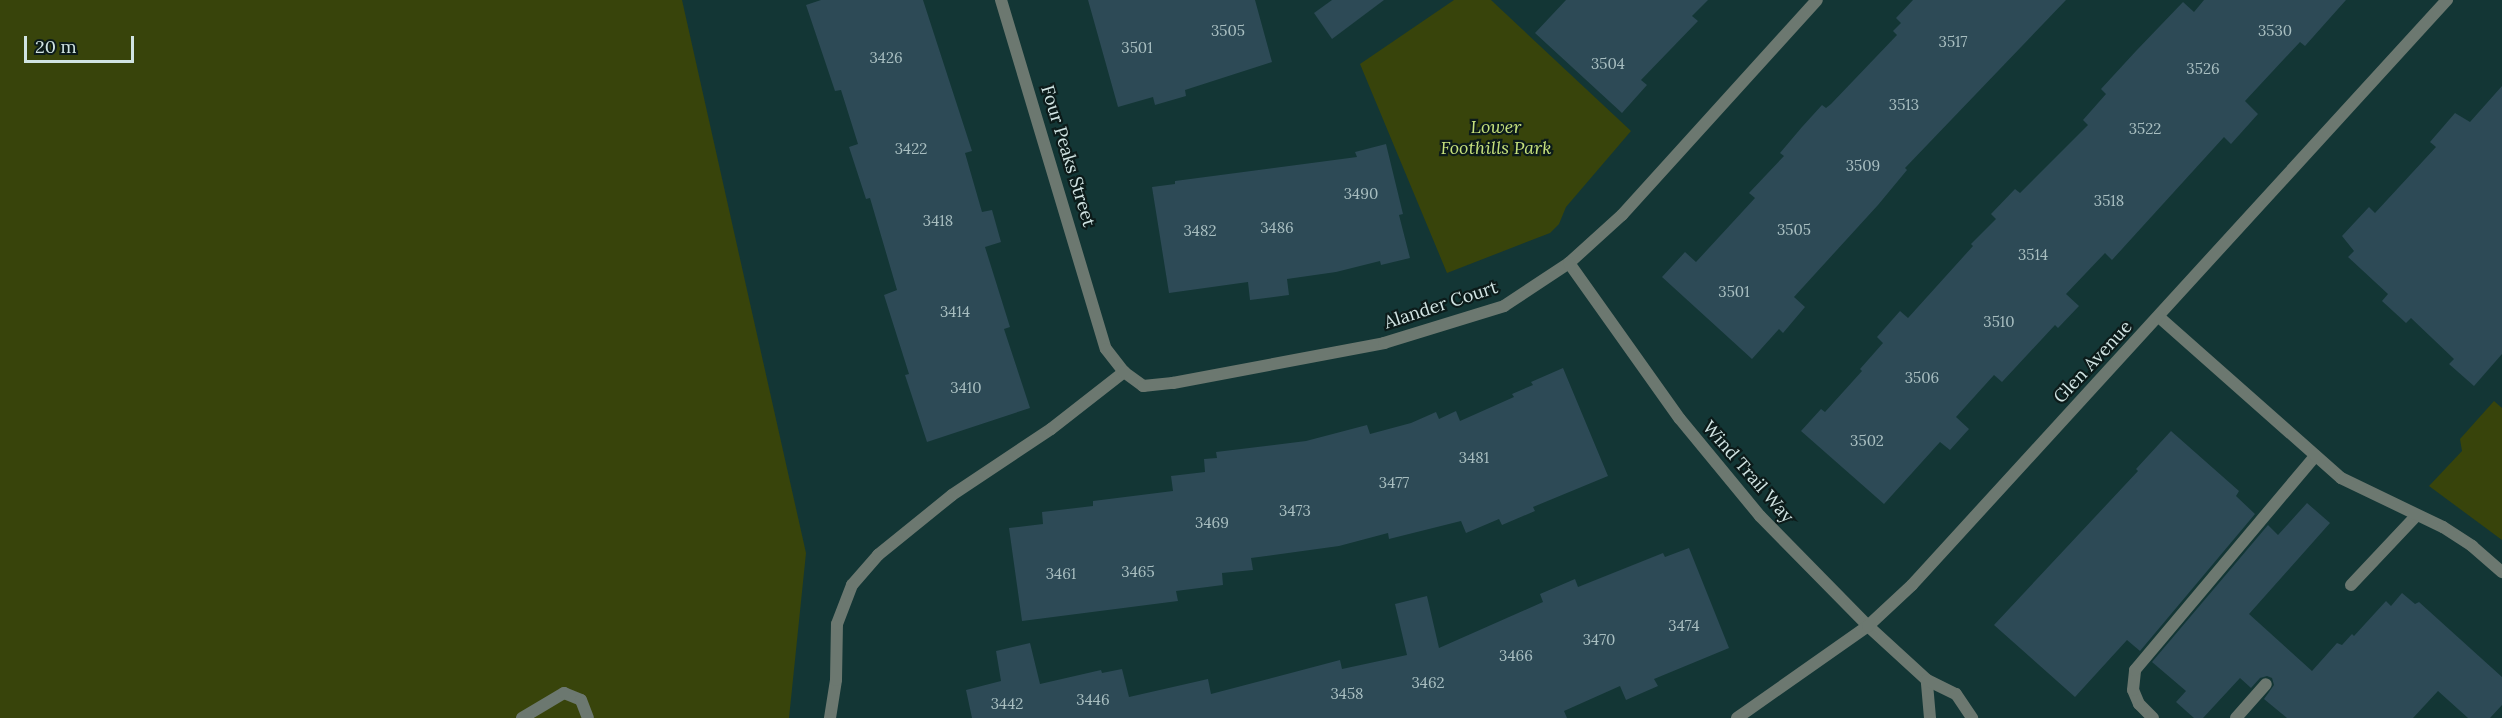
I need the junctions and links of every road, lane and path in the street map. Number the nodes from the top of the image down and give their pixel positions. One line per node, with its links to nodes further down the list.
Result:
1 (1001, 0): 6 (street, Four Peaks Street)
2 (1817, 0): 4 (street, Alander Court)
3 (2447, 0): 5 (street, Glen Avenue)
4 (1569, 263): 7 (street, Alander Court); 12 (street, Wind Trail Way)
5 (2159, 317): 8 (street); 12 (street, Glen Avenue)
6 (1100, 322): 7 (street, Alander Court)
7 (1124, 372): 17 (street)
8 (2315, 456): 9 (street); 21 (street)
9 (2417, 515): 10 (street); 11 (street)
10 (2502, 572)
11 (2351, 585)
12 (1868, 626): 13 (street, Wind Trail Way); 18 (street, Glen Avenue)
13 (1927, 680): 19 (street); 20 (street, Wind Trail Way)
14 (2266, 684): 22 (street)
15 (522, 718): 16 (street)
16 (588, 718)
17 (830, 718)
18 (1737, 718)
19 (1930, 718)
20 (1972, 718)
21 (2153, 718)
22 (2236, 718)

